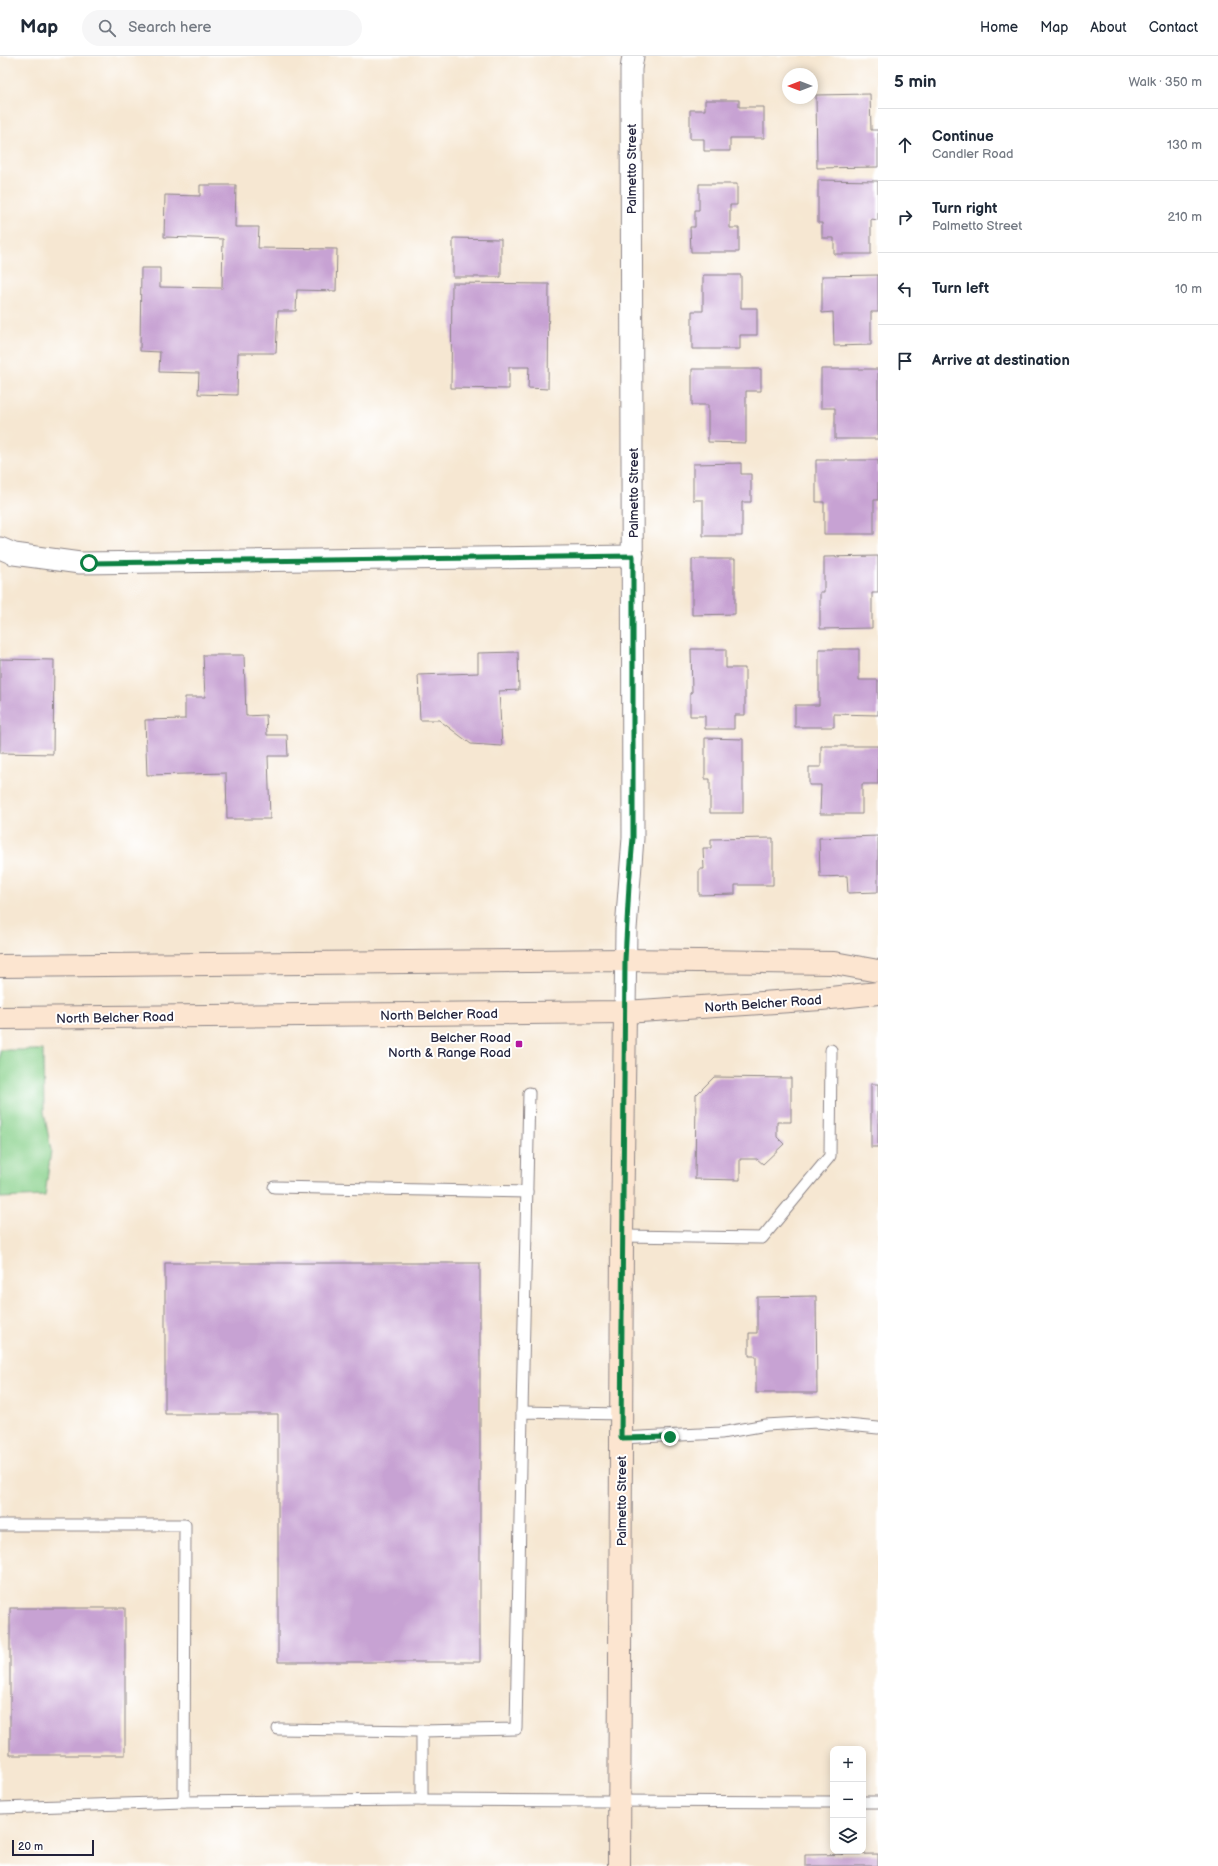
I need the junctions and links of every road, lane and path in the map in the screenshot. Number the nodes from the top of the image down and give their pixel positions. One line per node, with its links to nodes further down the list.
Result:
1 (633, 56): 3 (street, Palmetto Street)
2 (0, 548): 3 (street)
3 (633, 556): 4 (street, Palmetto Street)
4 (625, 960): 5 (main road); 6 (main road); 8 (street, Palmetto Street)
5 (0, 966)
6 (878, 971)
7 (878, 993): 8 (main road, North Belcher Road)
8 (625, 1012): 9 (main road, North Belcher Road); 14 (main road, Palmetto Street)
9 (0, 1018)
10 (831, 1050): 14 (lane)
11 (529, 1092): 13 (lane)
12 (274, 1187): 13 (lane)
13 (527, 1192): 15 (lane)
14 (622, 1236): 16 (main road, Palmetto Street)
15 (522, 1412): 16 (lane); 21 (lane)
16 (621, 1414): 18 (main road, Palmetto Street)
17 (878, 1428): 18 (lane)
18 (621, 1438): 24 (main road, Palmetto Street)
19 (0, 1525): 23 (lane)
20 (278, 1730): 21 (lane)
21 (422, 1731): 22 (lane)
22 (422, 1800): 23 (lane); 24 (lane)
23 (184, 1802): 28 (lane)
24 (620, 1802): 25 (lane); 29 (main road, Palmetto Street)
25 (830, 1802)
26 (866, 1802): 27 (lane)
27 (878, 1802)
28 (0, 1808)
29 (619, 1866)

